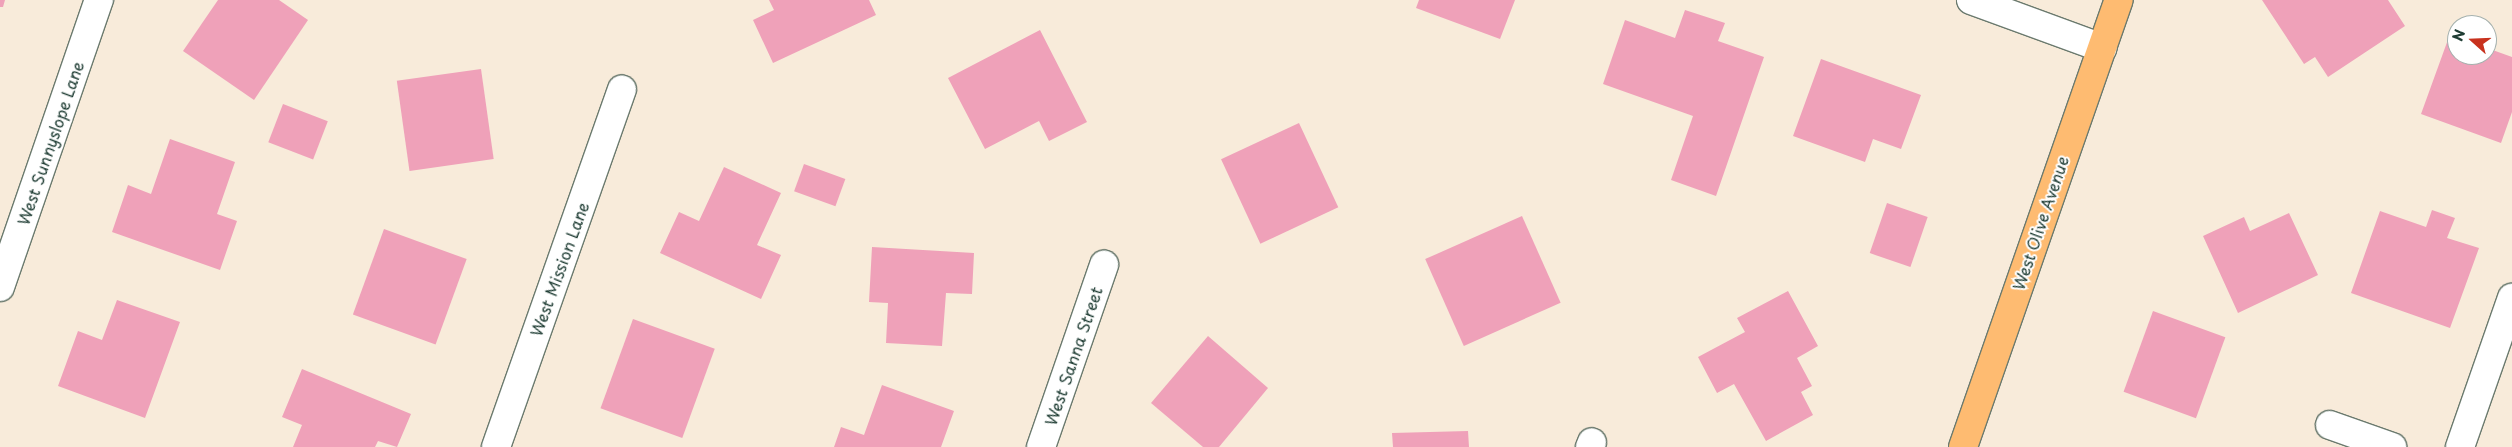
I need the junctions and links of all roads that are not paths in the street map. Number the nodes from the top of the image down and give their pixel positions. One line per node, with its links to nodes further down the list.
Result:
1 (99, 0): 7 (street, West Sunnyslope Lane)
2 (1971, 0): 4 (street)
3 (2119, 0): 4 (main road, West Olive Avenue)
4 (2102, 48): 12 (main road, West Olive Avenue)
5 (622, 90): 10 (street, West Mission Lane)
6 (1104, 265): 11 (street, West Sanna Street)
7 (0, 286)
8 (2512, 298): 14 (street)
9 (2330, 425): 13 (street)
10 (496, 447)
11 (1041, 447)
12 (1963, 447)
13 (2392, 447)
14 (2460, 447)

